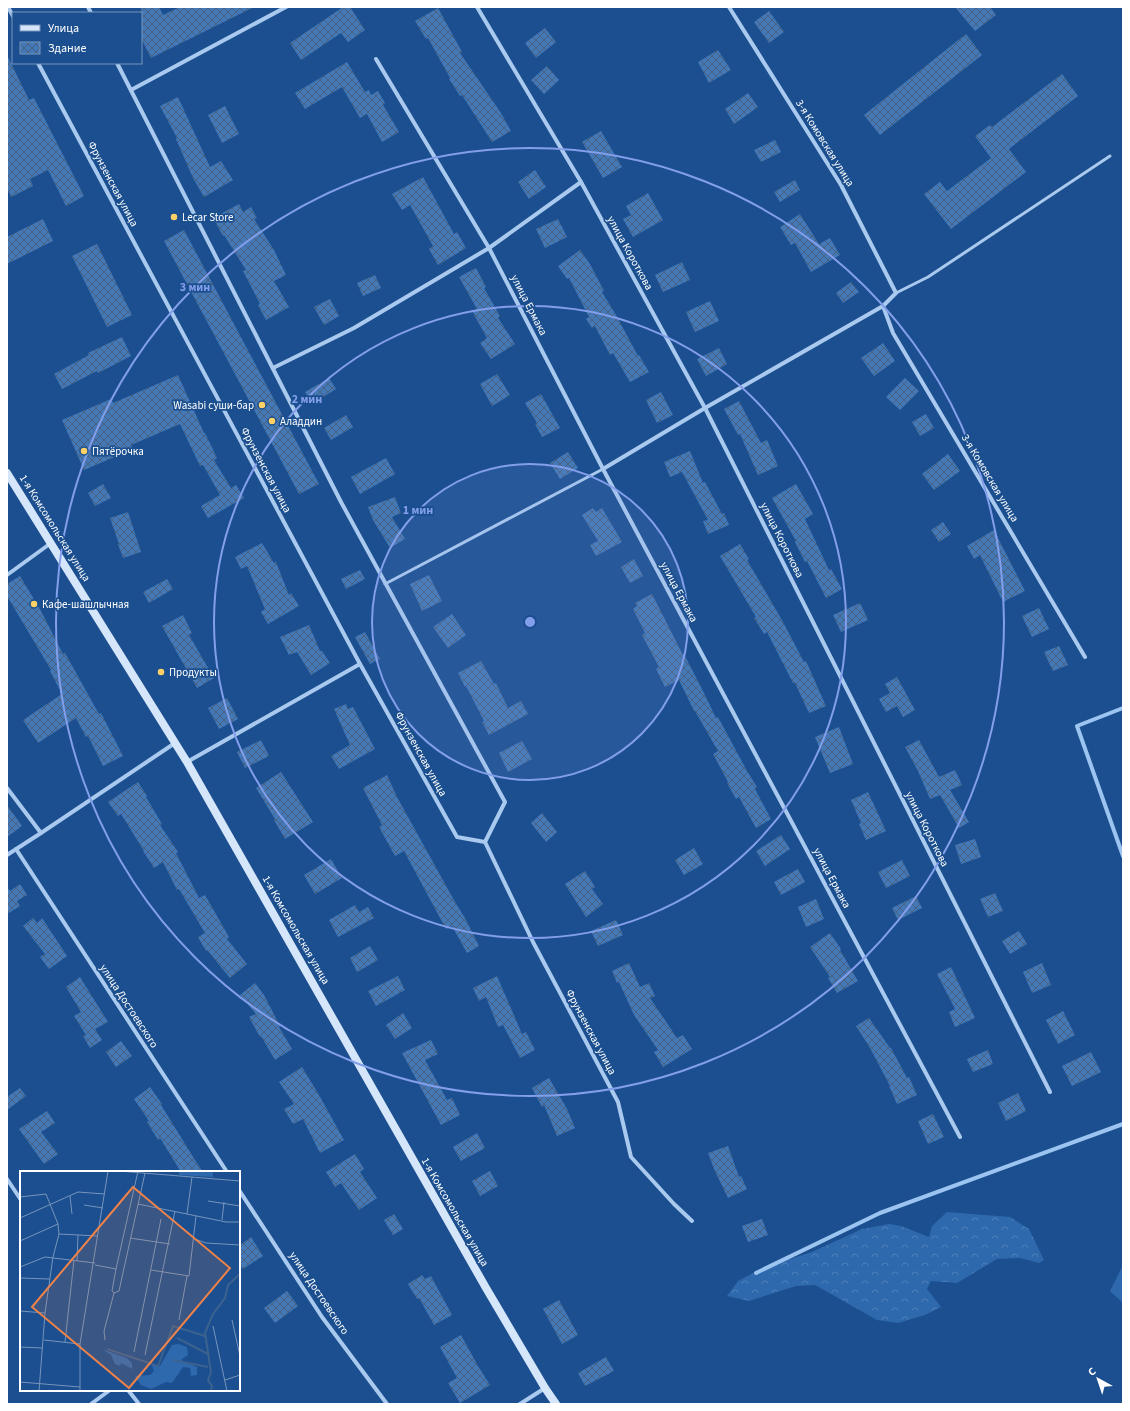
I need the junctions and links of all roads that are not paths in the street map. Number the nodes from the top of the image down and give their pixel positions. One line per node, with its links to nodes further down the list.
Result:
1 (286, 7): 7 (street)
2 (477, 7): 9 (street, улица Короткова)
3 (729, 7): 11 (street, 3-я Комовская улица)
4 (376, 59): 10 (street, улица Ермака)
5 (39, 64): 21 (street, Фрунзенская улица)
6 (118, 64): 7 (street)
7 (131, 90): 13 (street)
8 (1110, 156): 11 (lane)
9 (581, 182): 10 (street); 14 (street, улица Короткова)
10 (489, 248): 13 (street); 15 (street, улица Ермака)
11 (896, 293): 12 (street)
12 (883, 306): 14 (street); 20 (street, 3-я Комовская улица)
13 (273, 368): 19 (street)
14 (705, 408): 15 (street); 29 (street, улица Короткова)
15 (603, 468): 19 (lane); 30 (street, улица Ермака)
16 (7, 472): 17 (main road, 1-я Комсомольская улица)
17 (51, 542): 18 (street); 22 (main road, 1-я Комсомольская улица)
18 (7, 575)
19 (385, 584): 26 (street)
20 (1085, 657)
21 (360, 664): 23 (street); 26 (street, Фрунзенская улица)
22 (176, 743): 23 (main road, 1-я Комсомольская улица); 25 (street)
23 (187, 762): 36 (main road, 1-я Комсомольская улица)
24 (7, 788): 25 (street)
25 (41, 833): 27 (street)
26 (485, 842): 35 (street, Фрунзенская улица)
27 (16, 849): 28 (street); 31 (street, улица Достоевского)
28 (7, 855)
29 (1050, 1092)
30 (960, 1137)
31 (226, 1171)
32 (7, 1178): 34 (street)
33 (240, 1192): 41 (street, улица Достоевского)
34 (20, 1198)
35 (692, 1221)
36 (545, 1388): 42 (street); 43 (main road, 1-я Комсомольская улица)
37 (109, 1391): 39 (street)
38 (129, 1391): 40 (street)
39 (90, 1404)
40 (139, 1404)
41 (387, 1404)
42 (520, 1404)
43 (556, 1404)

